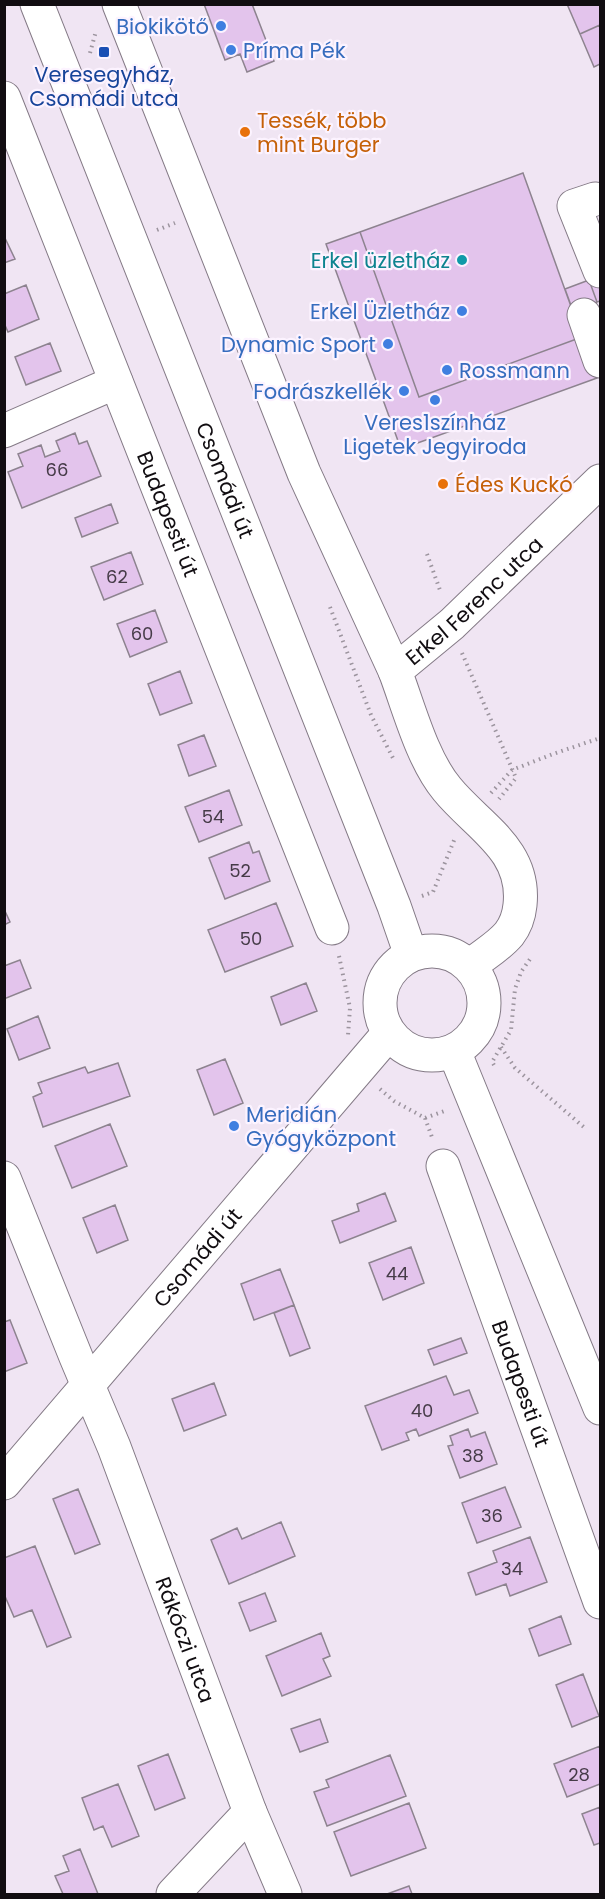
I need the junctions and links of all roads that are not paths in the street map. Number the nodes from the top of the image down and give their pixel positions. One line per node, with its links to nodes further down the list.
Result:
1 (37, 4): 11 (street, Csomádi út)
2 (109, 14): 9 (street)
3 (4, 99): 6 (street, Budapesti út)
4 (584, 315): 5 (street)
5 (600, 361)
6 (116, 382): 7 (street); 10 (street, Budapesti út)
7 (4, 431)
8 (600, 481): 9 (street, Erkel Ferenc utca)
9 (395, 671): 12 (street, Erkel Ferenc utca)
10 (332, 928)
11 (411, 955): 12 (street); 13 (street)
12 (470, 966): 14 (street)
13 (389, 1033): 14 (street); 17 (street, Csomádi út)
14 (454, 1051): 18 (street)
15 (443, 1166): 20 (street, Budapesti út)
16 (4, 1178): 17 (street, Rákóczi utca)
17 (89, 1386): 19 (street, Csomádi út); 21 (street, Rákóczi utca)
18 (600, 1408)
19 (4, 1483)
20 (600, 1602)
21 (250, 1812): 22 (street); 23 (street, Rákóczi utca)
22 (173, 1894)
23 (285, 1894)

